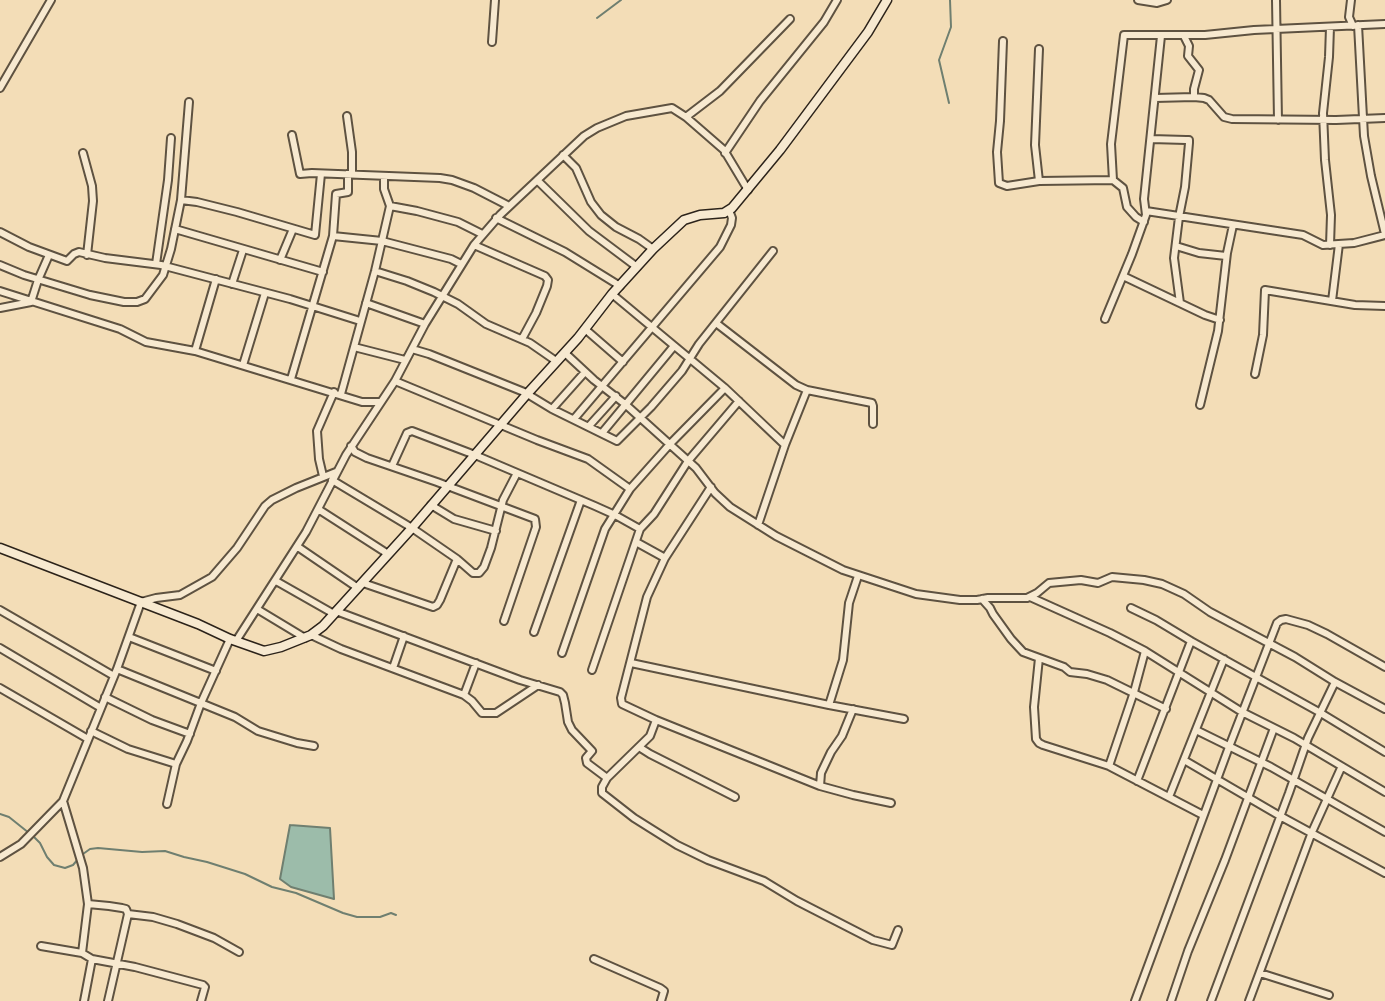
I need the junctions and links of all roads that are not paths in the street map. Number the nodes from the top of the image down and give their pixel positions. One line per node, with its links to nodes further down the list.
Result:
1 (51, 0): 20 (street)
2 (495, 0): 18 (street)
3 (837, 0): 34 (street)
4 (887, 0): 42 (street)
5 (1138, 0): 6 (street)
6 (1167, 0)
7 (1276, 0): 14 (street)
8 (1351, 0): 9 (street)
9 (1349, 17): 12 (street); 13 (street)
10 (790, 19): 25 (street)
11 (1385, 24): 12 (street)
12 (1356, 26): 13 (street); 27 (street)
13 (1333, 27): 14 (street); 29 (street)
14 (1278, 29): 16 (street); 28 (street)
15 (1161, 36): 16 (street); 22 (street); 40 (street)
16 (1184, 36): 21 (street)
17 (1003, 41): 41 (street)
18 (492, 42)
19 (1039, 49): 41 (street)
20 (0, 88)
21 (1194, 97): 22 (street); 28 (street)
22 (1155, 98): 32 (street)
23 (189, 102): 43 (street)
24 (347, 116): 37 (street)
25 (686, 117): 34 (street); 35 (street)
26 (1385, 118): 27 (street)
27 (1362, 119): 29 (street); 56 (street)
28 (1278, 120): 29 (street)
29 (1324, 120): 61 (street)
30 (292, 135): 36 (street)
31 (171, 138): 70 (street)
32 (1152, 139): 47 (street); 48 (street)
33 (83, 153): 67 (street)
34 (726, 153): 42 (street)
35 (563, 155): 39 (street); 63 (street)
36 (321, 174): 37 (street); 53 (street)
37 (350, 174): 38 (street); 57 (street)
38 (384, 176): 44 (street); 45 (street)
39 (537, 180): 45 (street); 74 (street)
40 (1113, 180): 41 (street); 50 (street)
41 (1039, 181)
42 (748, 190): 46 (street)
43 (181, 200): 52 (street); 53 (street)
44 (390, 206): 55 (street); 58 (street)
45 (509, 206): 49 (street)
46 (729, 210): 63 (street); 98 (street)
47 (1146, 211): 48 (street); 50 (street)
48 (1179, 217): 51 (street); 62 (street)
49 (496, 218): 55 (street); 81 (street)
50 (1144, 222): 77 (street)
51 (1233, 225): 61 (street); 68 (street)
52 (175, 229): 64 (street); 73 (street)
53 (293, 229): 69 (street)
54 (0, 232): 66 (street)
55 (482, 234): 60 (street)
56 (1385, 235): 59 (street)
57 (333, 236): 58 (street); 76 (street)
58 (382, 241): 71 (street); 75 (street)
59 (1339, 244): 61 (street); 86 (street)
60 (474, 245): 71 (street); 100 (street)
61 (1330, 245)
62 (1176, 246): 68 (street); 89 (street)
63 (653, 249): 74 (street)
64 (243, 250): 69 (street); 80 (street)
65 (773, 251): 96 (street)
66 (49, 254): 67 (street); 79 (street)
67 (87, 255): 70 (street)
68 (1226, 256): 94 (street)
69 (280, 260): 76 (street)
70 (156, 264): 73 (street)
71 (461, 264): 85 (street)
72 (0, 265): 79 (street)
73 (166, 266): 78 (street); 79 (street)
74 (637, 267): 81 (street)
75 (375, 271): 85 (street); 88 (street)
76 (323, 272): 90 (street)
77 (1123, 276): 89 (street); 93 (street)
78 (216, 279): 80 (street); 104 (street)
79 (38, 280): 87 (street)
80 (232, 284): 83 (street)
81 (620, 286): 84 (street)
82 (0, 292): 87 (street)
83 (265, 293): 90 (street); 110 (street)
84 (612, 294): 98 (street); 99 (street)
85 (442, 296): 97 (street); 100 (street)
86 (1332, 301): 91 (street); 112 (street)
87 (32, 302): 92 (street); 104 (street)
88 (366, 303): 95 (street); 97 (street)
89 (1180, 303): 94 (street)
90 (313, 306): 95 (street); 113 (street)
91 (1385, 306)
92 (0, 308)
93 (1105, 319)
94 (1220, 320): 125 (street)
95 (360, 321): 102 (street)
96 (716, 323): 106 (street); 117 (street)
97 (425, 324): 103 (street)
98 (651, 328): 101 (street); 109 (street)
99 (584, 329): 105 (street); 109 (street)
100 (522, 339): 108 (street)
101 (674, 346): 106 (street); 124 (street)
102 (354, 347): 107 (street); 118 (street)
103 (412, 349): 107 (street); 119 (street)
104 (195, 351): 110 (street)
105 (565, 353): 108 (street); 111 (street)
106 (690, 359): 116 (street); 128 (street)
107 (405, 360): 114 (street)
108 (556, 361): 119 (street)
109 (623, 362): 115 (street)
110 (243, 365): 113 (street)
111 (585, 372): 115 (street); 126 (street)
112 (1255, 374)
113 (291, 379): 118 (street)
114 (395, 381): 123 (street); 131 (street)
115 (603, 387): 120 (street); 129 (street)
116 (725, 388): 121 (street); 134 (street)
117 (807, 390): 130 (street); 135 (street)
118 (337, 393): 122 (street); 142 (street)
119 (527, 394): 126 (street); 131 (street)
120 (616, 396): 124 (street); 132 (street)
121 (739, 401): 135 (street); 138 (street)
122 (362, 402): 123 (street); 127 (street)
123 (382, 402): 127 (street)
124 (625, 404): 128 (street); 133 (street)
125 (1200, 405)
126 (552, 409): 129 (street)
127 (370, 418): 136 (street)
128 (640, 418): 133 (street); 134 (street)
129 (574, 419): 132 (street)
130 (873, 424)
131 (501, 425): 137 (street); 146 (street)
132 (589, 426): 133 (street)
133 (602, 433)
134 (670, 444): 138 (street); 146 (street)
135 (785, 445): 152 (street)
136 (353, 449): 139 (street); 140 (street)
137 (475, 455): 139 (street); 141 (street); 144 (street)
138 (688, 461): 145 (street); 154 (street)
139 (392, 466): 144 (street)
140 (337, 472): 142 (street); 143 (street)
141 (517, 473): 147 (street); 149 (street)
142 (323, 476): 167 (street)
143 (332, 481): 150 (street); 153 (street)
144 (447, 486): 148 (street); 149 (street)
145 (711, 487): 152 (street); 160 (street)
146 (630, 489): 151 (street)
147 (581, 500): 151 (street); 173 (street)
148 (431, 505): 153 (street); 155 (street)
149 (501, 507): 155 (street); 172 (street)
150 (318, 509): 157 (street); 159 (street)
151 (615, 514): 154 (street); 182 (street)
152 (758, 525): 162 (street)
153 (412, 528): 159 (street); 161 (street)
154 (640, 529): 156 (street)
155 (496, 531): 161 (street)
156 (636, 542): 160 (street); 189 (street)
157 (298, 547): 163 (street); 164 (street)
158 (0, 548): 167 (street)
159 (388, 554): 164 (street)
160 (664, 558): 186 (street)
161 (457, 559): 164 (street)
162 (858, 576): 166 (street); 202 (street)
163 (276, 581): 169 (street); 171 (street)
164 (360, 585): 171 (street)
165 (1030, 597): 166 (street); 179 (street); 181 (street)
166 (982, 599): 183 (street)
167 (141, 601): 176 (street); 177 (street)
168 (1131, 608): 178 (street)
169 (257, 609): 174 (street); 177 (street)
170 (0, 610): 192 (street)
171 (337, 610): 174 (street); 175 (street)
172 (503, 621)
173 (534, 632)
174 (308, 636): 177 (street); 188 (street)
175 (404, 636): 185 (street); 188 (street)
176 (128, 637): 190 (street); 192 (street)
177 (233, 640): 190 (street)
178 (1191, 641): 184 (street); 191 (street)
179 (1270, 644): 187 (street); 193 (street); 194 (street)
180 (0, 648): 203 (street)
181 (1145, 651): 191 (street); 197 (street)
182 (562, 653)
183 (1039, 658): 197 (street); 223 (street)
184 (1224, 659): 193 (street); 198 (street)
185 (476, 663): 195 (street); 199 (street)
186 (631, 663): 202 (street); 210 (street)
187 (1385, 667)
188 (393, 668): 199 (street)
189 (592, 670)
190 (216, 671): 201 (street)
191 (1178, 672): 198 (street); 205 (street)
192 (115, 673): 200 (street); 201 (street)
193 (1257, 677): 207 (street); 208 (street)
194 (1335, 682): 206 (street); 208 (street)
195 (538, 685): 199 (street); 225 (street)
196 (0, 688): 214 (street)
197 (1134, 692): 205 (street); 223 (street)
198 (1209, 692): 207 (street); 212 (street)
199 (464, 695)
200 (105, 697): 203 (street); 213 (street)
201 (201, 703): 213 (street); 215 (street)
202 (829, 705): 204 (street)
203 (100, 708): 214 (street)
204 (853, 709): 209 (street); 229 (street)
205 (1166, 709): 226 (street)
206 (1385, 709)
207 (1242, 712): 211 (street); 218 (street)
208 (1319, 712): 216 (street); 219 (street)
209 (904, 719)
210 (656, 720): 217 (street); 229 (street)
211 (1274, 728): 216 (street); 221 (street)
212 (1196, 730): 218 (street); 220 (street)
213 (190, 734): 222 (street)
214 (89, 735): 222 (street); 235 (street)
215 (314, 746)
216 (1306, 746): 224 (street); 228 (street)
217 (639, 747): 225 (street); 231 (street)
218 (1228, 747): 221 (street); 227 (street)
219 (1385, 752)
220 (1184, 760): 227 (street); 232 (street)
221 (1261, 762): 228 (street); 233 (street)
222 (176, 764): 237 (street)
223 (1109, 766): 226 (street)
224 (1341, 768): 230 (street); 234 (street)
225 (607, 778): 246 (street)
226 (1137, 780): 232 (street)
227 (1217, 780): 233 (street); 238 (street)
228 (1293, 781): 234 (street); 239 (street)
229 (820, 786): 236 (street)
230 (1385, 792)
231 (736, 797)
232 (1169, 797): 238 (street)
233 (1248, 797): 239 (street); 260 (street)
234 (1326, 800): 240 (street); 241 (street)
235 (63, 801): 242 (street); 244 (street)
236 (891, 803)
237 (167, 804)
238 (1203, 815): 259 (street)
239 (1280, 816): 240 (street); 261 (street)
240 (1312, 832): 243 (street); 253 (street)
241 (1385, 832)
242 (0, 856)
243 (1385, 873)
244 (88, 905): 245 (street); 249 (street)
245 (128, 914): 248 (street); 252 (street)
246 (898, 930)
247 (41, 946): 249 (street)
248 (239, 952)
249 (82, 953): 250 (street)
250 (92, 959): 252 (street); 255 (street)
251 (594, 959): 258 (street)
252 (116, 964): 256 (street); 257 (street)
253 (1260, 973): 254 (street); 262 (street)
254 (1329, 995)
255 (84, 1001)
256 (108, 1001)
257 (201, 1001)
258 (661, 1001)
259 (1135, 1001)
260 (1171, 1001)
261 (1210, 1001)
262 (1249, 1001)

